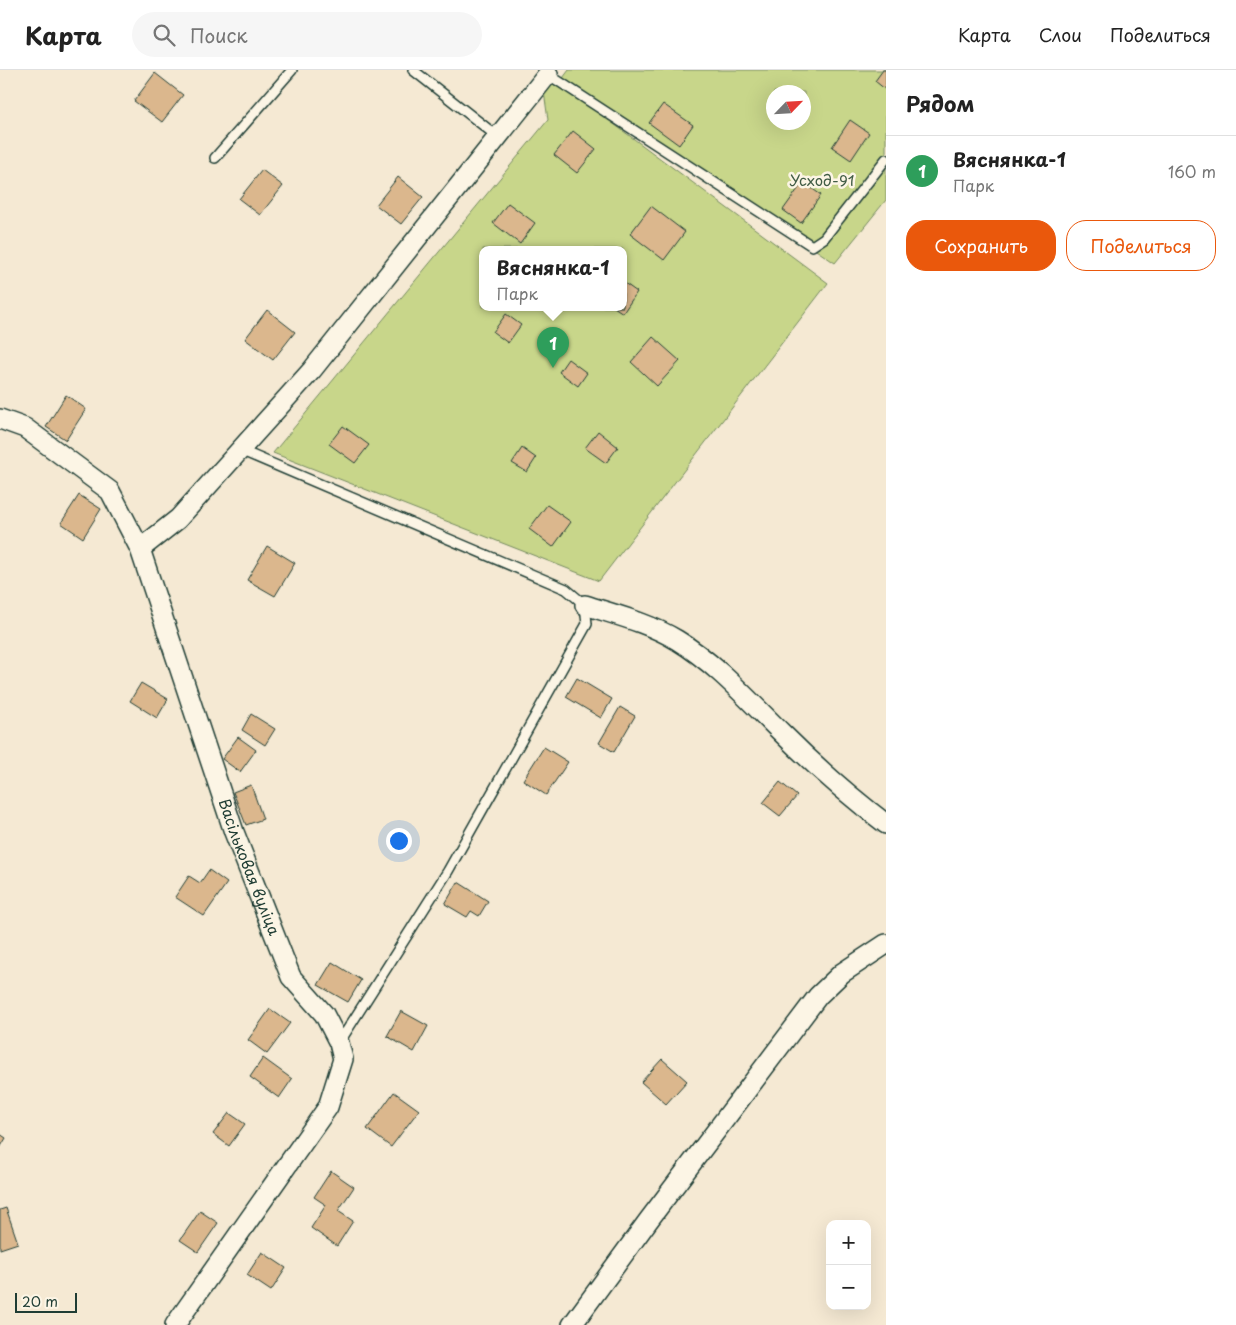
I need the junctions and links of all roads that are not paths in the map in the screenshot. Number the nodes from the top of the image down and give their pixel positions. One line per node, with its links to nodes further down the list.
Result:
1 (292, 70): 5 (lane)
2 (413, 70): 4 (lane)
3 (547, 71): 4 (street); 6 (lane)
4 (498, 137): 8 (street)
5 (216, 158)
6 (886, 159)
7 (0, 420): 9 (street, Васільковая вуліца)
8 (240, 450): 9 (street); 10 (lane)
9 (140, 549): 13 (street, Васільковая вуліца)
10 (585, 605): 11 (street); 13 (lane)
11 (886, 824)
12 (886, 944): 15 (street)
13 (339, 1043): 14 (street, Васільковая вуліца)
14 (175, 1325)
15 (572, 1325)

